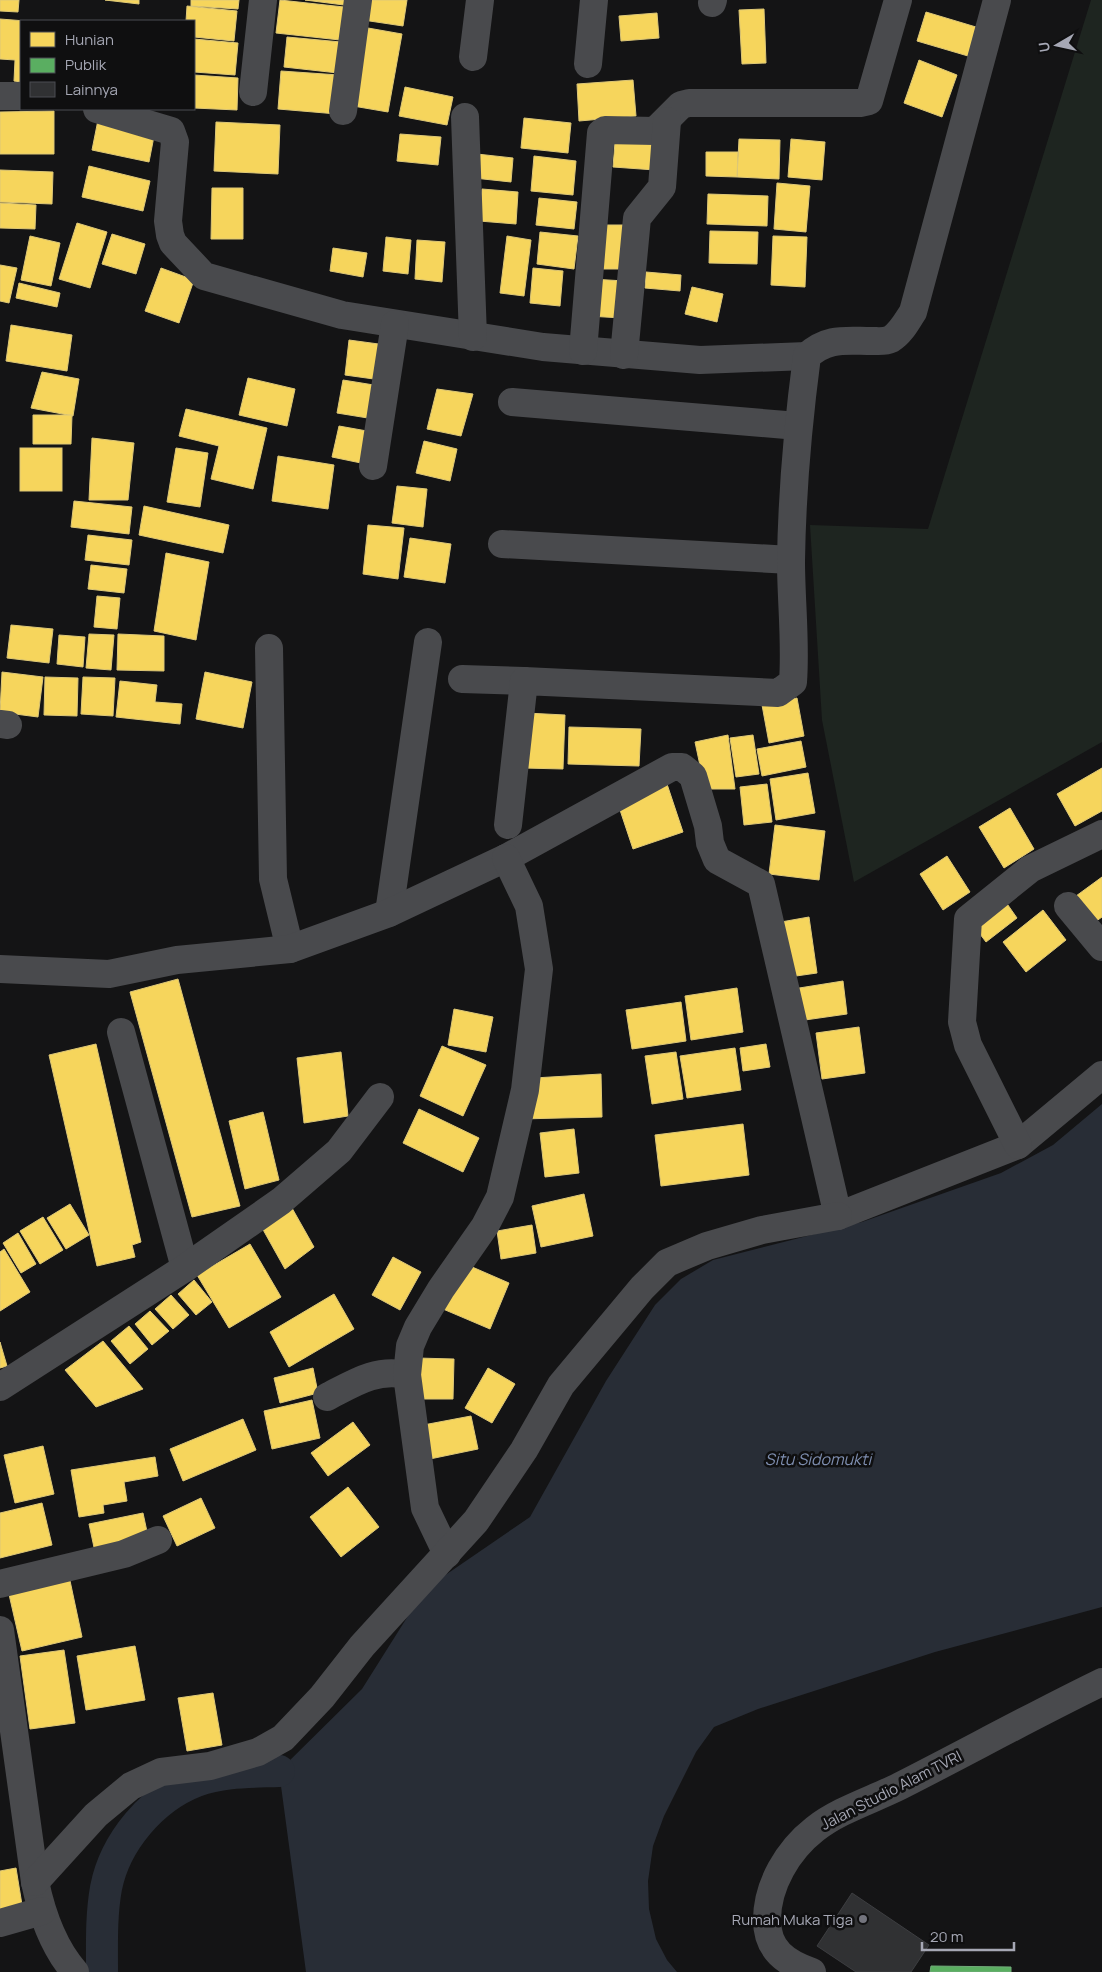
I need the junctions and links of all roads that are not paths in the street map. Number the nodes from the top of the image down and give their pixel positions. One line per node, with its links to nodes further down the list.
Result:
1 (263, 0): 9 (street)
2 (358, 0): 13 (street)
3 (480, 0): 7 (street)
4 (594, 0): 8 (street)
5 (898, 0): 15 (street)
6 (997, 0): 20 (street)
7 (473, 57)
8 (588, 64)
9 (253, 92)
10 (0, 96): 11 (street)
11 (20, 96)
12 (100, 110): 16 (street)
13 (343, 111)
14 (465, 117): 17 (street)
15 (667, 121): 18 (street); 19 (street)
16 (395, 324): 17 (street); 23 (street)
17 (473, 337): 18 (street)
18 (583, 351): 19 (street)
19 (624, 355): 20 (street)
20 (807, 356): 22 (street)
21 (512, 402): 22 (street)
22 (798, 426): 25 (street)
23 (373, 466)
24 (502, 544): 25 (street)
25 (792, 560): 29 (street)
26 (428, 642): 34 (street)
27 (269, 648): 36 (street)
28 (462, 679): 29 (street)
29 (524, 681): 30 (street)
30 (508, 825)
31 (1102, 834): 41 (street)
32 (506, 858): 34 (street); 42 (street); 44 (street)
33 (1068, 906): 35 (street)
34 (389, 913): 36 (street)
35 (1102, 947)
36 (290, 949): 37 (street)
37 (0, 969)
38 (121, 1032): 43 (street)
39 (1102, 1075): 41 (street)
40 (380, 1097): 43 (street)
41 (1018, 1145): 42 (street)
42 (838, 1216): 48 (street)
43 (186, 1268): 45 (street)
44 (407, 1375): 46 (street); 48 (street)
45 (0, 1388)
46 (327, 1397)
47 (158, 1540): 49 (street)
48 (447, 1554): 52 (street)
49 (0, 1584)
50 (0, 1630): 52 (street)
51 (1102, 1682): 56 (street, Jalan Studio Alam TVRI)
52 (35, 1882): 53 (street)
53 (42, 1911): 54 (street); 55 (street)
54 (0, 1924)
55 (75, 1972)
56 (812, 1972)

